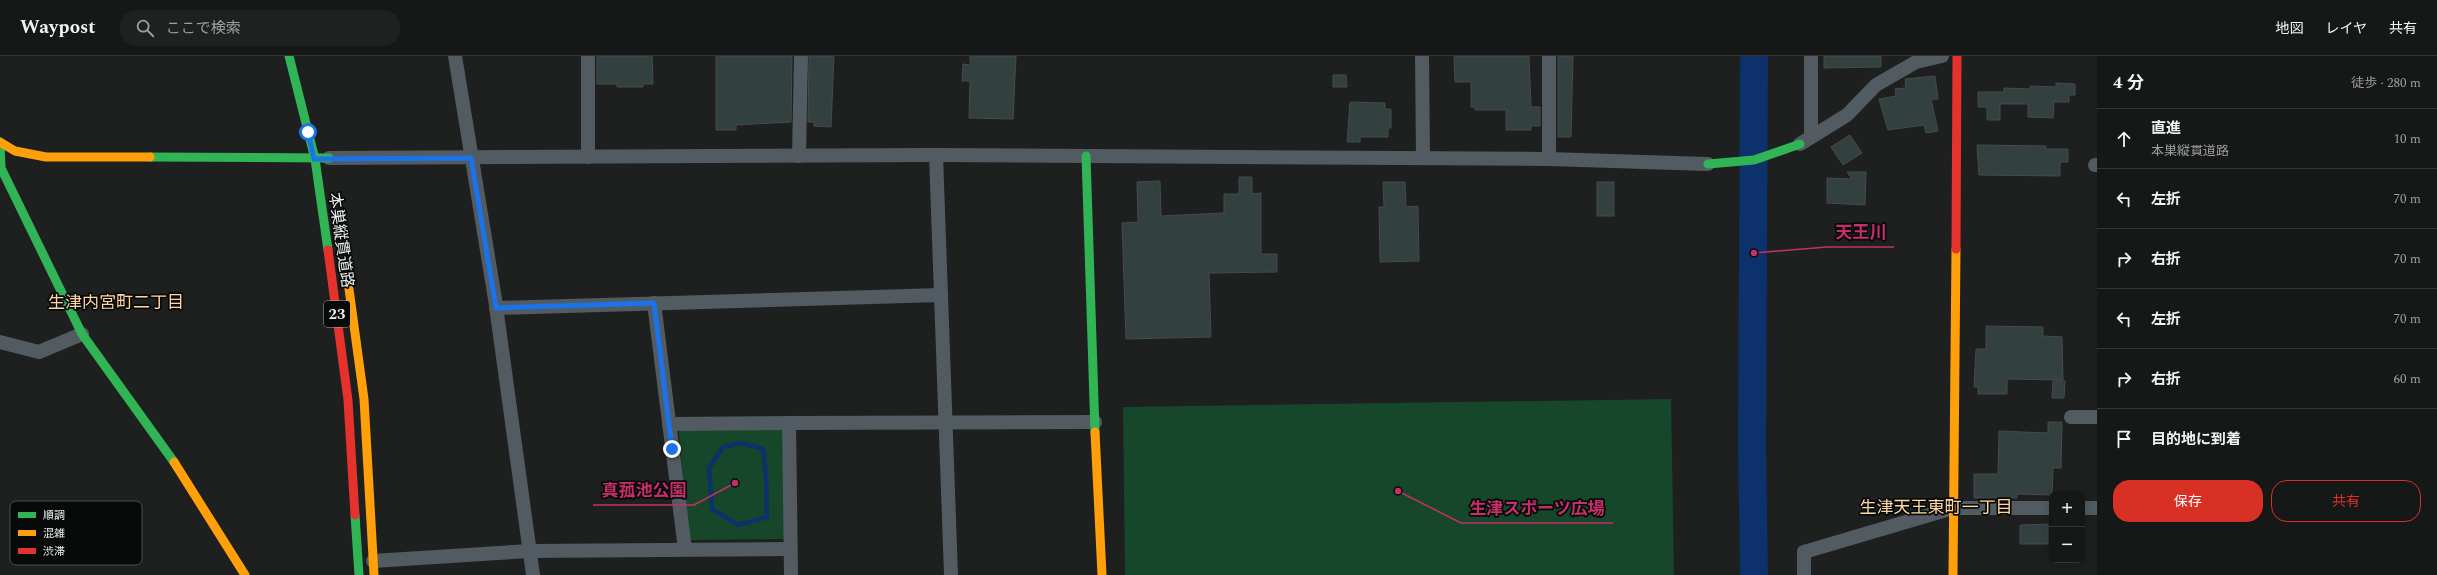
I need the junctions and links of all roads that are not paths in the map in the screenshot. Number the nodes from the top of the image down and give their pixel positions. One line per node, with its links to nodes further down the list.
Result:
1 (289, 56): 17 (street, 本巣縦貫道路 / 23)
2 (456, 56): 15 (street)
3 (588, 56): 14 (street)
4 (801, 56): 12 (street)
5 (1422, 56): 16 (street)
6 (1549, 56): 18 (street)
7 (1811, 56): 10 (street)
8 (1942, 56): 10 (street)
9 (1957, 56): 33 (street)
10 (1805, 140): 20 (street)
11 (936, 155): 12 (street); 13 (street); 22 (street)
12 (800, 156): 14 (street)
13 (1086, 156): 16 (street); 30 (street)
14 (588, 157): 15 (street)
15 (471, 158): 19 (street); 24 (street)
16 (1423, 158): 18 (street)
17 (314, 159): 19 (street); 25 (street); 42 (street, 本巣縦貫道路 / 23)
18 (1549, 159): 20 (street)
19 (329, 160)
20 (1708, 164)
21 (348, 282): 40 (street, 本巣縦貫道路 / 23)
22 (941, 295): 23 (street); 31 (street)
23 (654, 303): 24 (street); 32 (street)
24 (496, 308): 39 (street)
25 (82, 334): 26 (street); 41 (street)
26 (0, 342)
27 (2071, 417): 28 (street)
28 (2097, 417)
29 (789, 422): 31 (street); 32 (street); 38 (street)
30 (1096, 422): 31 (street); 47 (street)
31 (946, 423): 46 (street)
32 (669, 424): 37 (street)
33 (1953, 508): 34 (street); 48 (street); 49 (street)
34 (2049, 508)
35 (2085, 508): 36 (street)
36 (2097, 508)
37 (685, 549): 38 (street); 39 (street)
38 (789, 549): 45 (street)
39 (529, 551): 40 (street); 44 (street)
40 (373, 561): 43 (street, 本巣縦貫道路 / 23)
41 (245, 575)
42 (359, 575)
43 (374, 575)
44 (533, 575)
45 (791, 575)
46 (951, 575)
47 (1102, 575)
48 (1804, 575)
49 (1953, 575)

